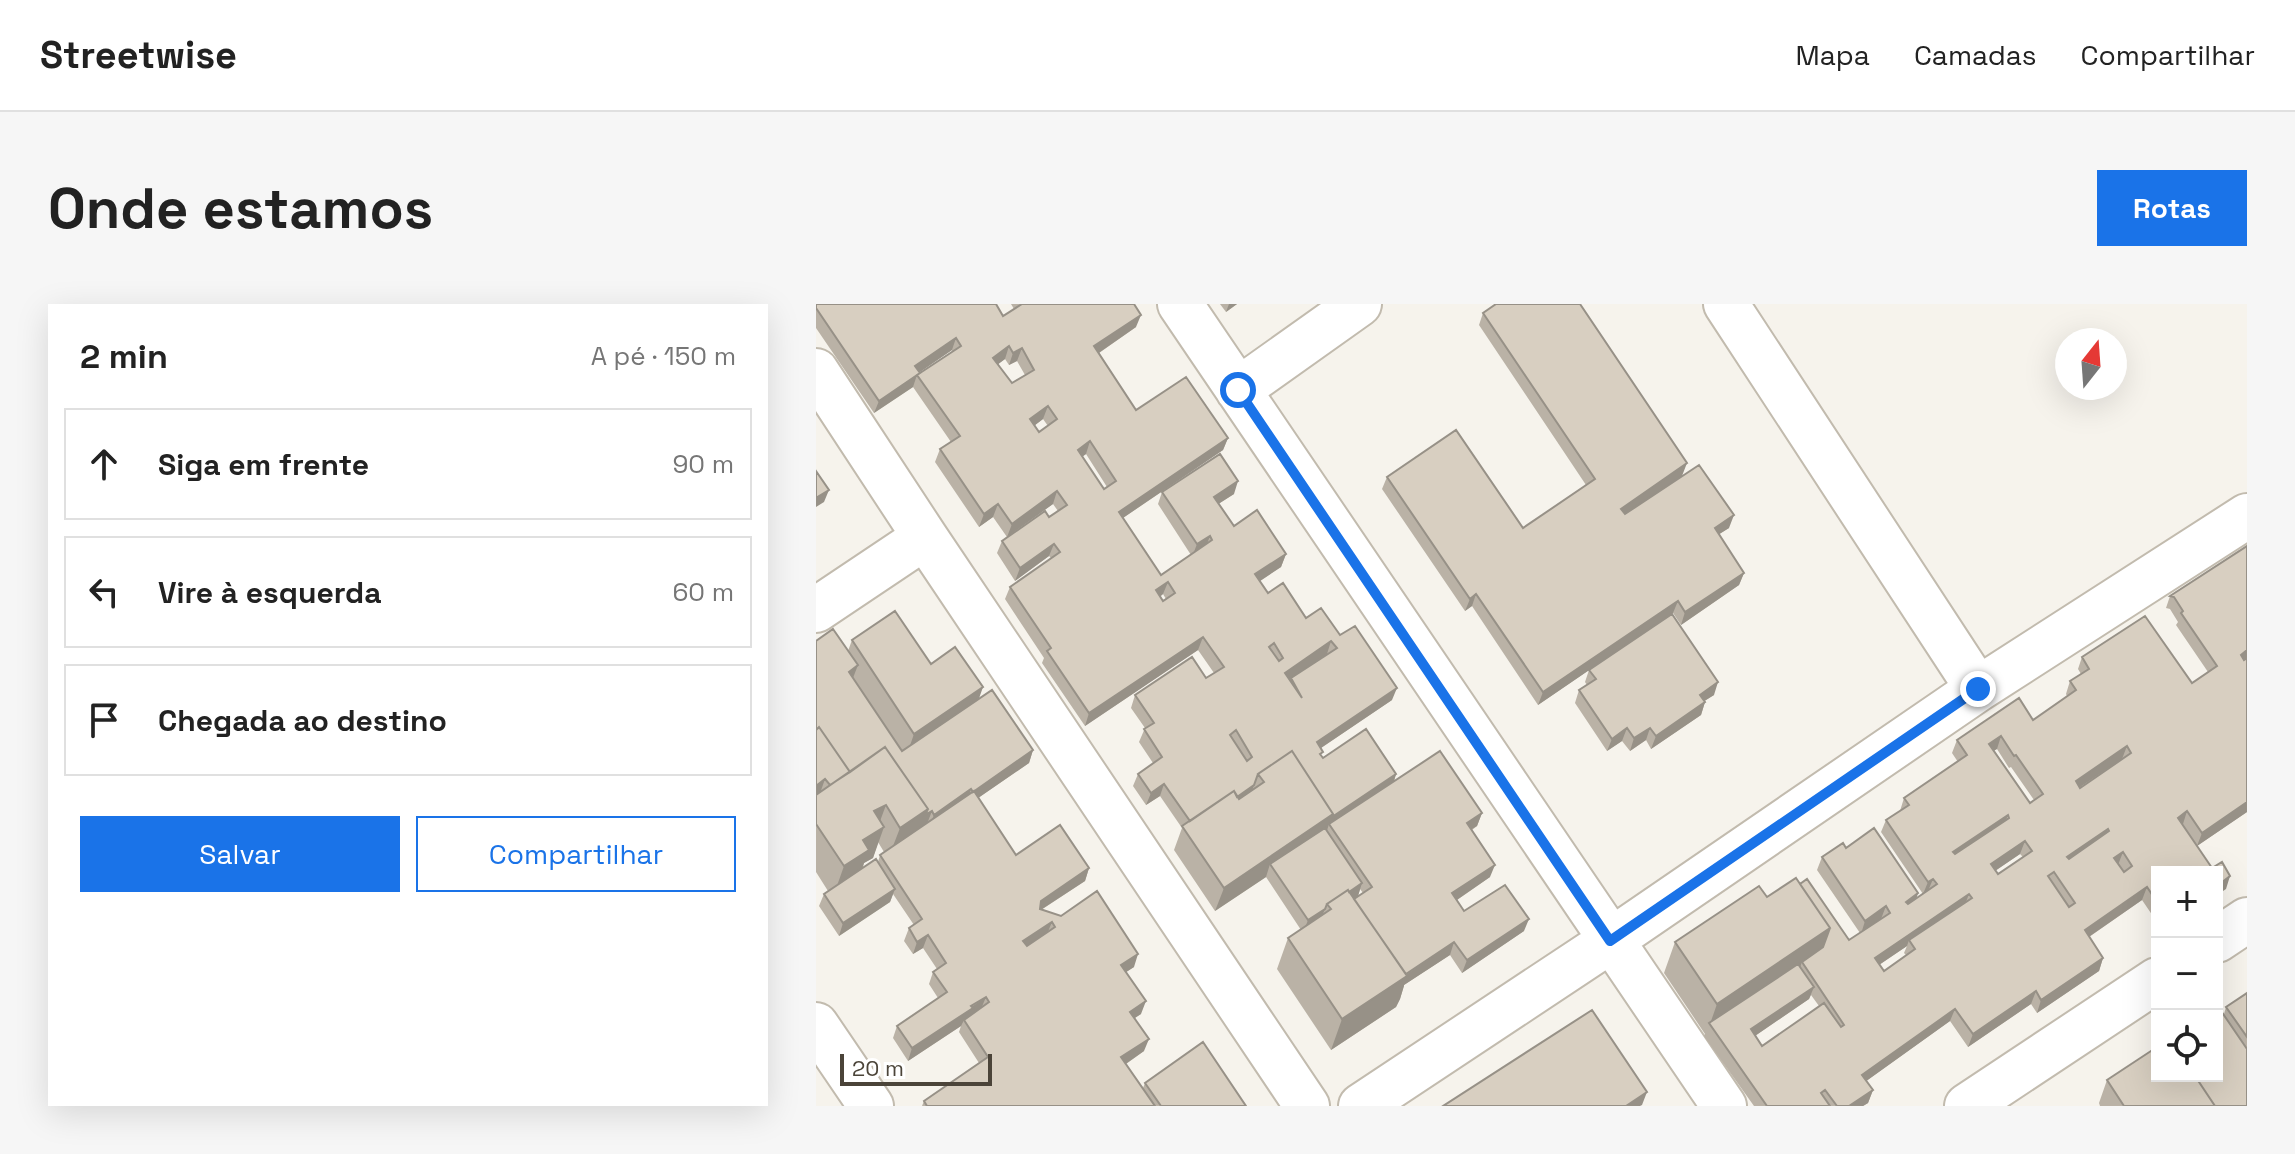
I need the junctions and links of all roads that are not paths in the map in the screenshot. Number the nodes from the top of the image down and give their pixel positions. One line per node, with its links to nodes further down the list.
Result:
1 (1180, 304): 5 (street)
2 (1359, 304): 5 (street)
3 (1726, 304): 9 (street)
4 (816, 371): 7 (street)
5 (1238, 390): 12 (street)
6 (2247, 516): 9 (street)
7 (925, 537): 8 (street); 16 (street)
8 (816, 610)
9 (1978, 689): 12 (street)
10 (2247, 920): 11 (street)
11 (2220, 938)
12 (1610, 941): 17 (street); 18 (street)
13 (2151, 984): 19 (street)
14 (816, 1025): 15 (street)
15 (871, 1106)
16 (1307, 1106)
17 (1361, 1106)
18 (1724, 1106)
19 (1967, 1106)

